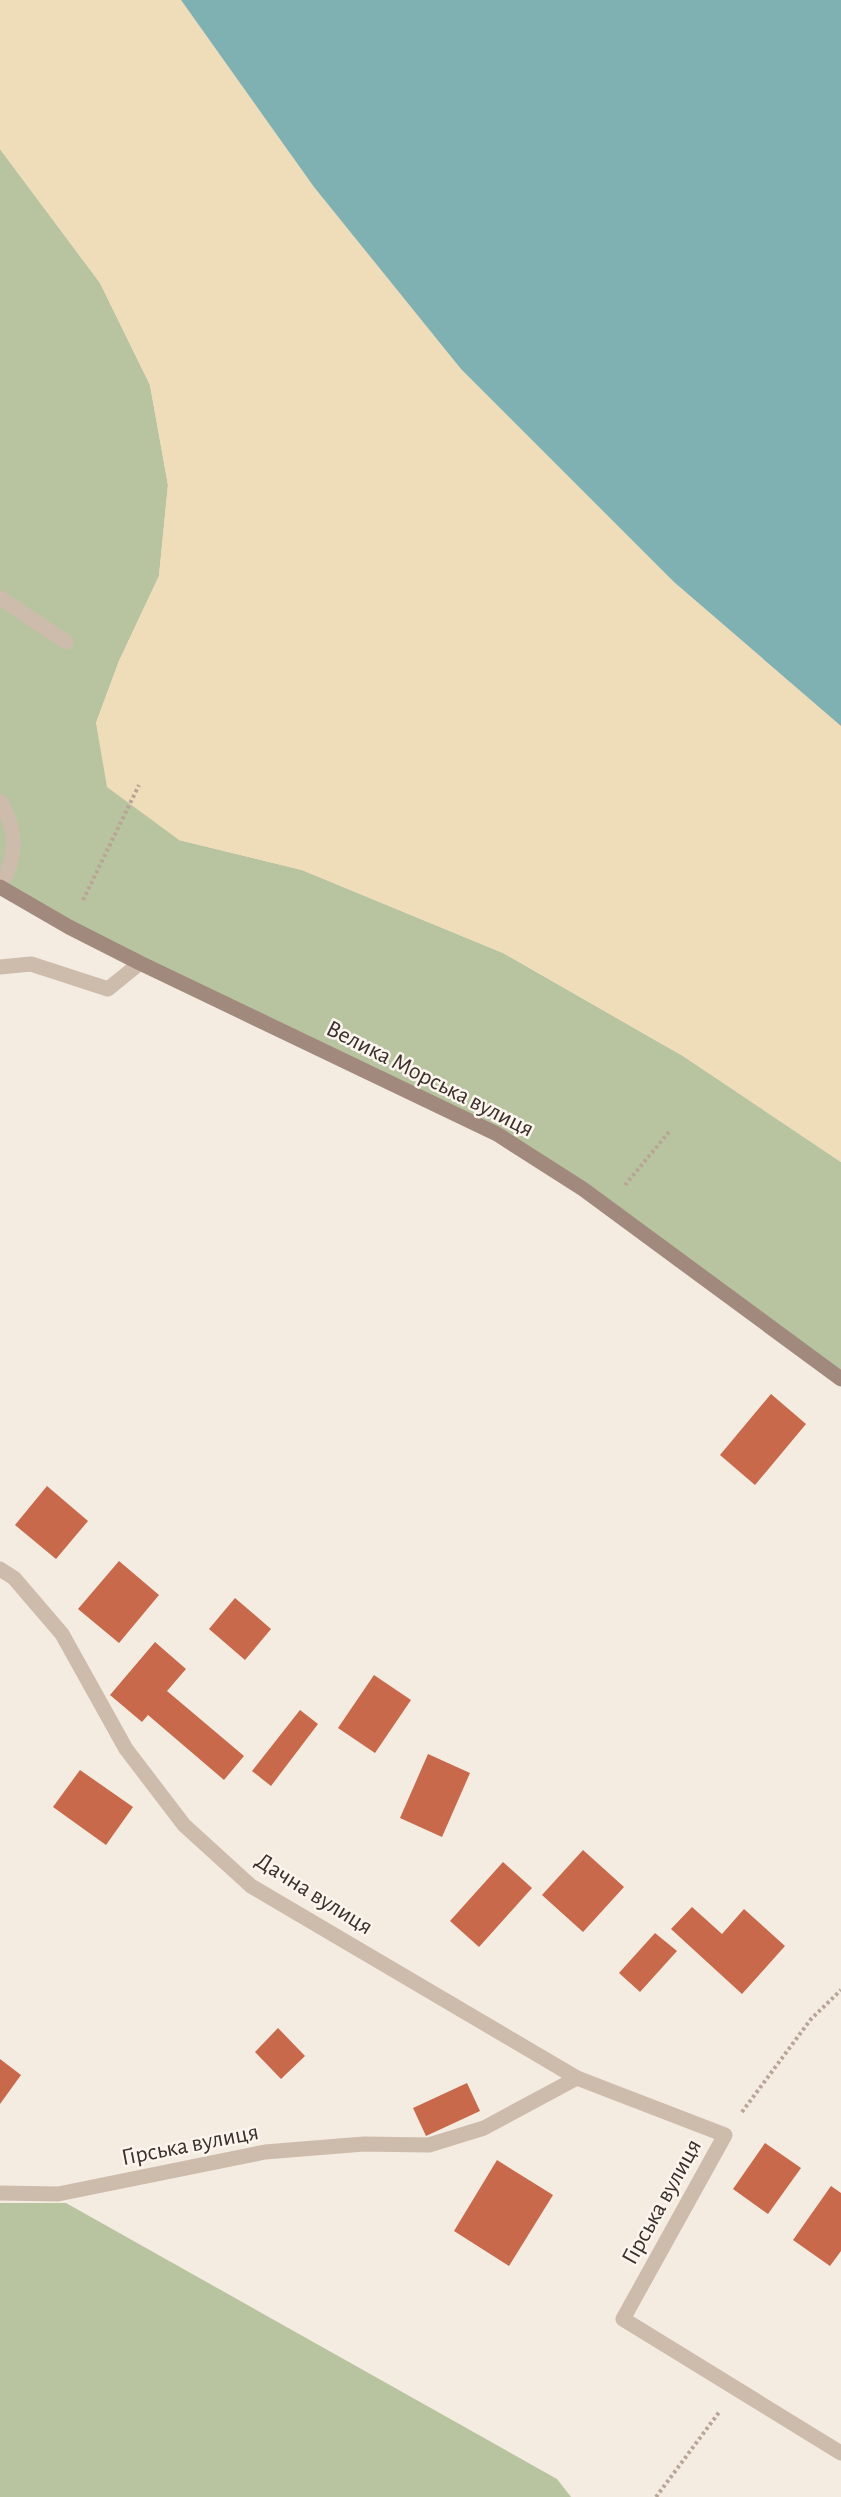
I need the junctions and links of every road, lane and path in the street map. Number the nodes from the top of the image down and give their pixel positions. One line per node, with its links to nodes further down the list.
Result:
1 (0, 598): 2 (street)
2 (66, 642)
3 (139, 785): 5 (path)
4 (0, 801): 6 (street)
5 (93, 880)
6 (0, 886): 7 (street, Велика Морська вулиця)
7 (140, 963): 8 (street); 11 (street, Велика Морська вулиця)
8 (0, 967)
9 (669, 1132): 10 (path)
10 (624, 1186)
11 (841, 1379)
12 (0, 1569): 14 (street, Дачна вулиця)
13 (841, 1990): 15 (path)
14 (577, 2078): 15 (street, Гірська вулиця); 16 (street, Гірська вулиця)
15 (725, 2135): 17 (street, Гірська вулиця)
16 (0, 2193)
17 (736, 2389): 18 (street, Гірська вулиця); 19 (path)
18 (841, 2453)
19 (656, 2497)

